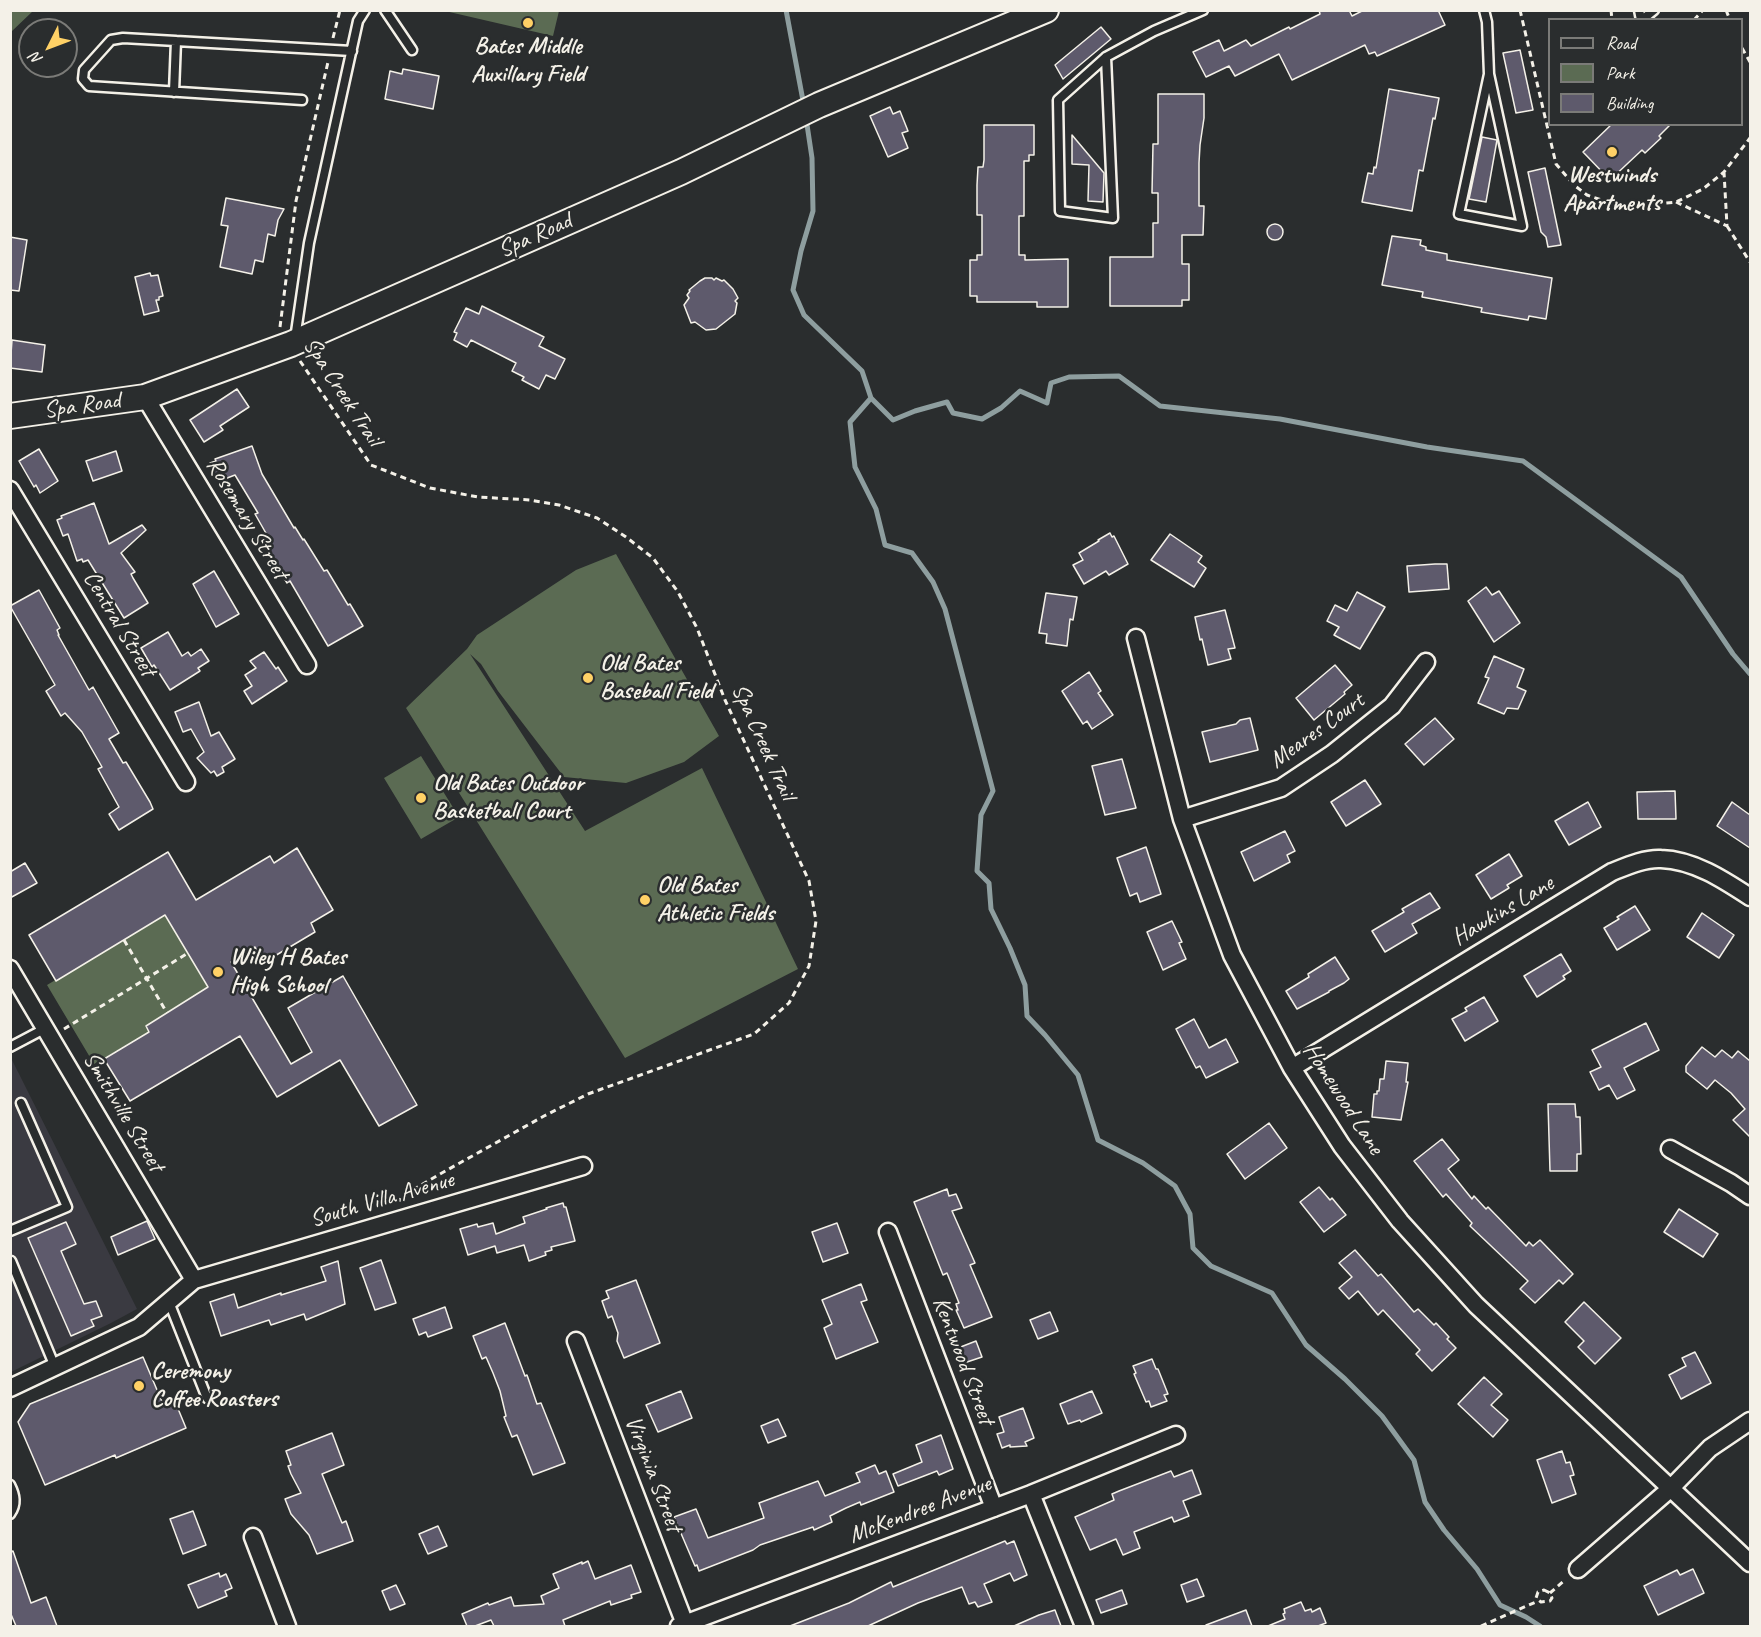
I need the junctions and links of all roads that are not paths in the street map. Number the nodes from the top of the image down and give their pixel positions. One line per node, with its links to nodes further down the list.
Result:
1 (365, 10): 8 (lane)
2 (385, 10): 7 (lane)
3 (1046, 10): 13 (main road, Spa Road)
4 (1203, 10): 9 (lane)
5 (1484, 10): 10 (lane)
6 (176, 41): 8 (lane); 11 (lane); 11 (lane)
7 (412, 50)
8 (352, 51): 13 (lane)
9 (1106, 57): 9 (lane)
10 (1490, 74): 10 (lane)
11 (174, 92): 12 (lane)
12 (302, 100)
13 (292, 344): 14 (main road, Spa Road)
14 (145, 397): 15 (main road, Spa Road); 19 (street, Rosemary Street)
15 (10, 416)
16 (10, 490): 20 (street, Central Street)
17 (1136, 638): 21 (street, Homewood Lane)
18 (1426, 662): 21 (street, Meares Court)
19 (307, 665)
20 (186, 782)
21 (1182, 819): 26 (street, Homewood Lane)
22 (1750, 897): 26 (street, Hawkins Lane)
23 (10, 969): 24 (street, Smithville Street)
24 (49, 1032): 25 (lane); 34 (street, Smithville Street)
25 (10, 1047)
26 (1292, 1068): 43 (street, Homewood Lane)
27 (21, 1103): 31 (lane)
28 (1670, 1149): 30 (street)
29 (583, 1166): 34 (street, South Villa Avenue)
30 (1750, 1196)
31 (10, 1231)
32 (888, 1232): 45 (street, Kentwood Street)
33 (11, 1261): 37 (lane)
34 (194, 1280): 35 (street)
35 (169, 1302): 37 (street); 39 (lane)
36 (576, 1341): 50 (street, Virginia Street)
37 (55, 1367): 38 (street)
38 (10, 1388)
39 (207, 1398)
40 (1750, 1421): 43 (street)
41 (1176, 1435): 44 (street, McKendree Avenue)
42 (10, 1485): 46 (lane)
43 (1670, 1488): 48 (street, Homewood Lane); 49 (street)
44 (1031, 1494): 45 (street, McKendree Avenue); 52 (street)
45 (994, 1508): 50 (street, McKendree Avenue)
46 (10, 1514)
47 (253, 1537): 51 (street)
48 (1750, 1563)
49 (1578, 1569)
50 (682, 1625)
51 (287, 1626)
52 (1084, 1626)

